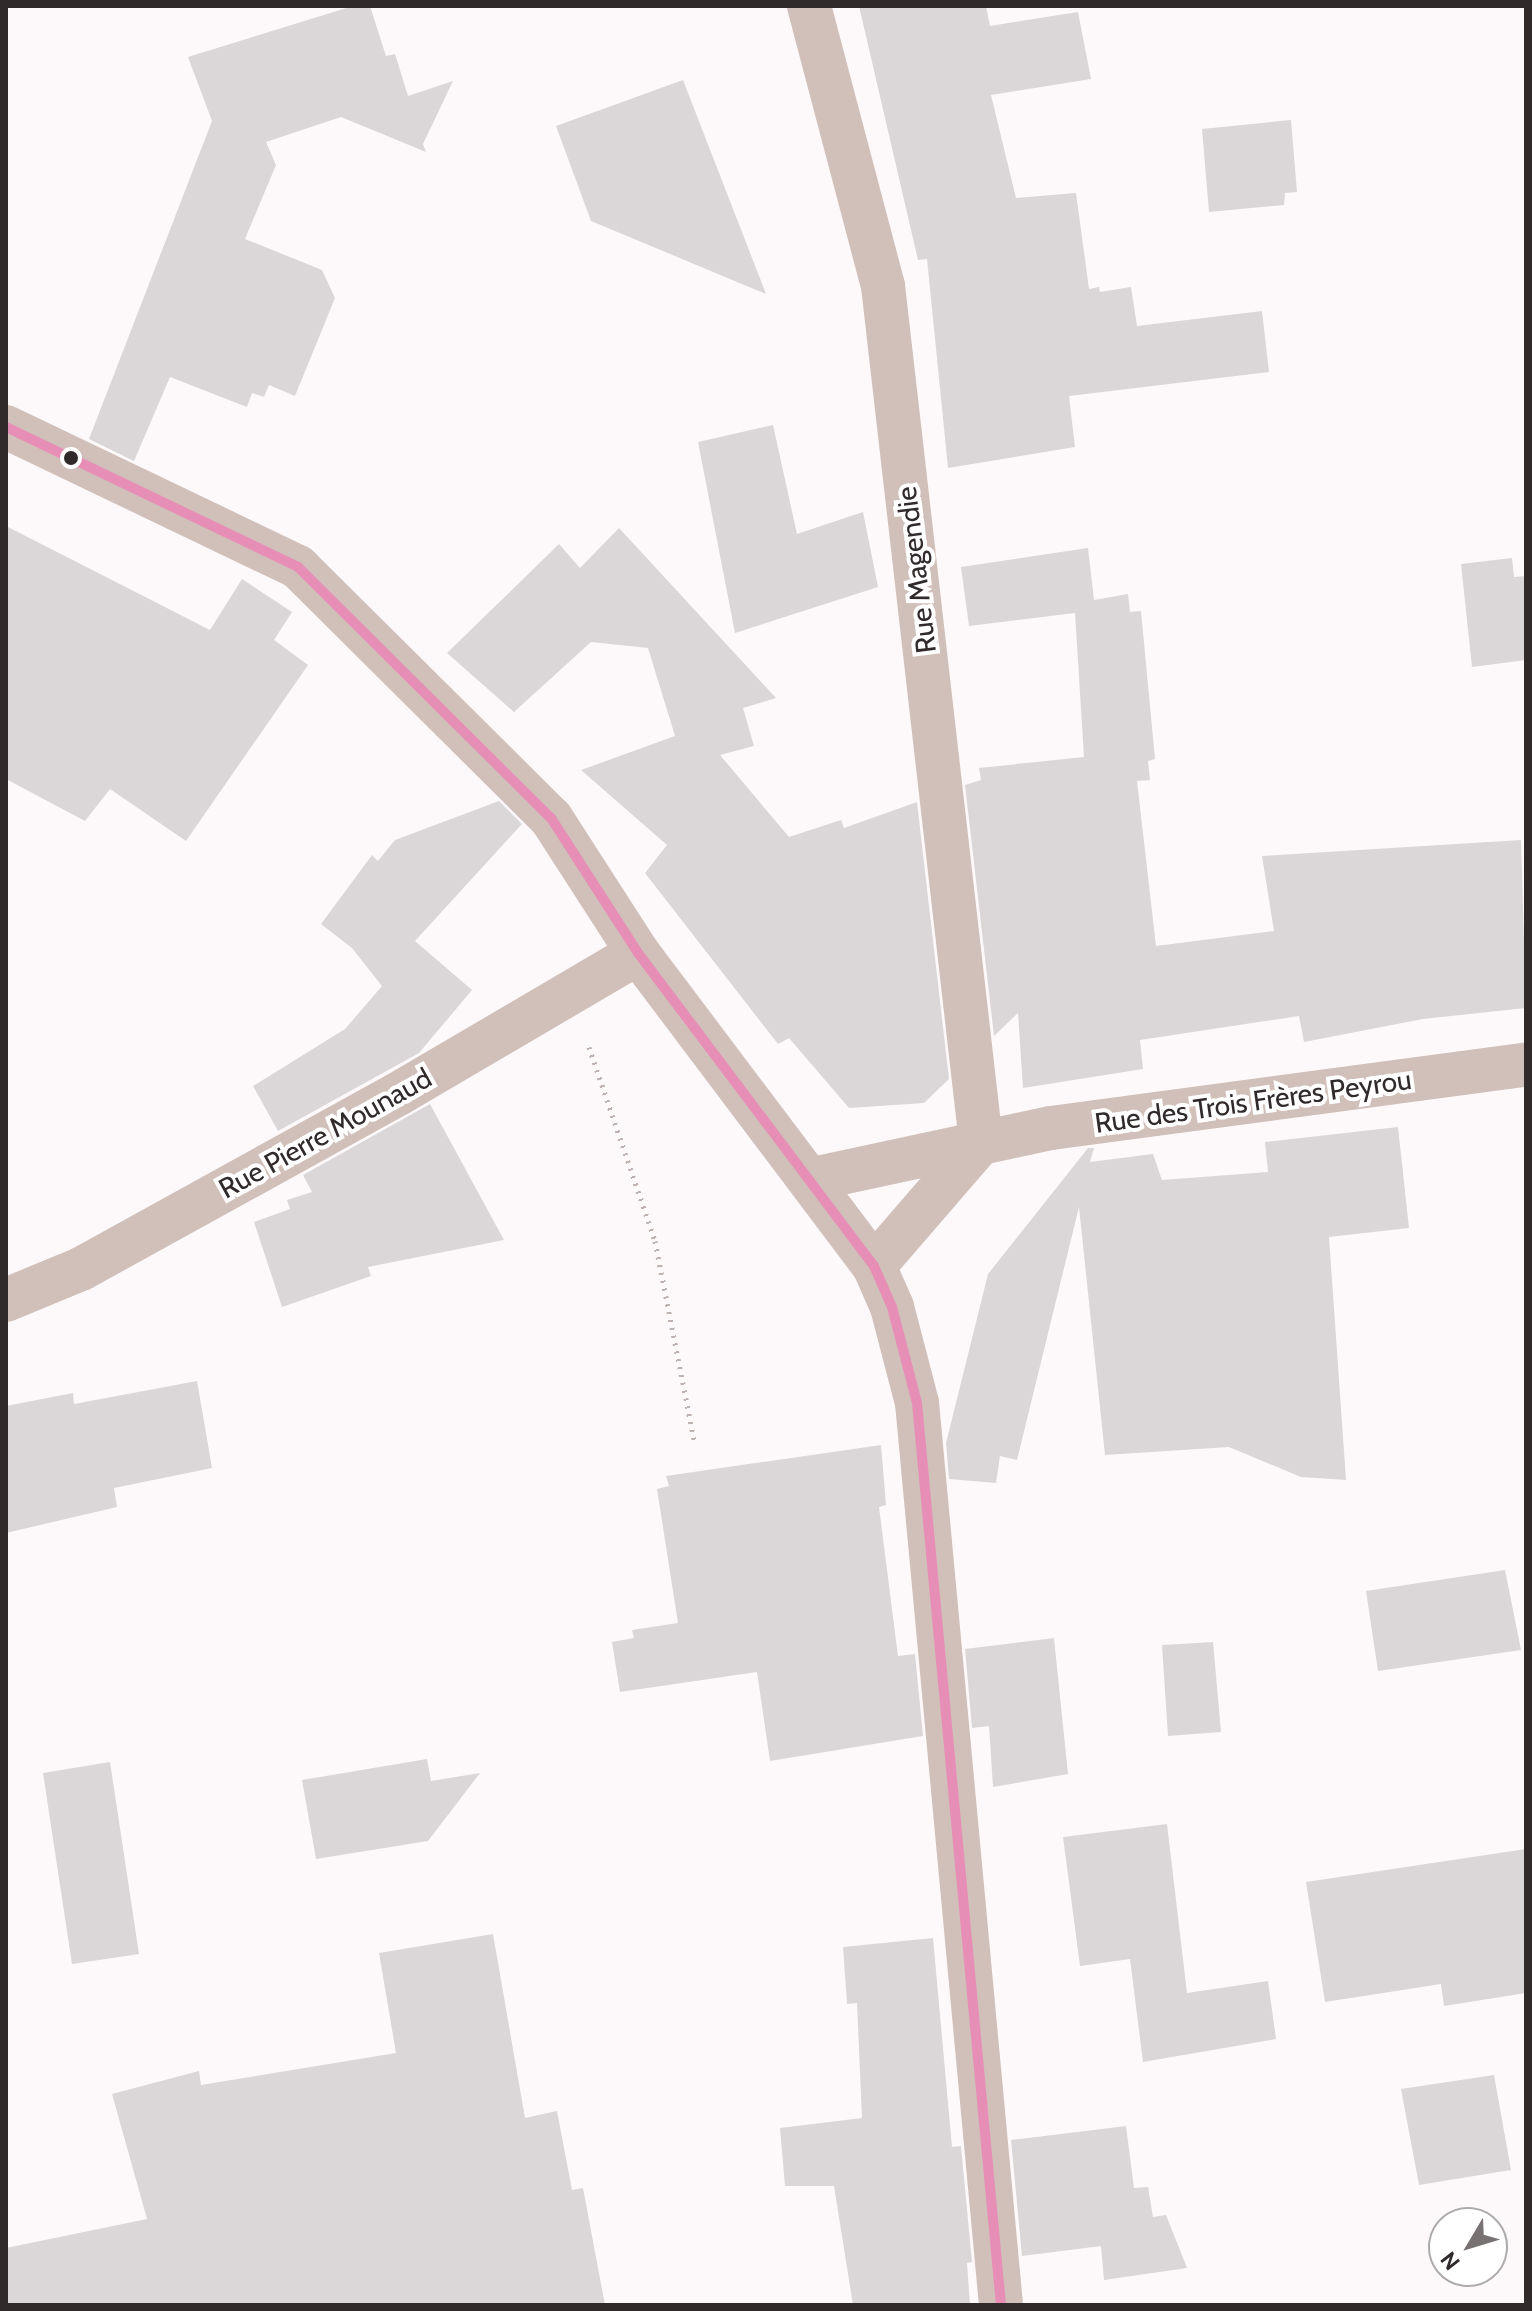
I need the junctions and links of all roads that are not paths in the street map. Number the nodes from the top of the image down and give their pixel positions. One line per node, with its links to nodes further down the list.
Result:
1 (809, 6): 5 (street, Rue Magendie)
2 (6, 427): 3 (street)
3 (638, 953): 6 (street); 8 (street, Rue Pierre Mounaud)
4 (1526, 1065): 5 (street, Rue des Trois Frères Peyrou)
5 (981, 1142): 6 (street, Rue des Trois Frères Peyrou); 7 (street)
6 (813, 1179): 7 (street)
7 (874, 1266): 9 (street)
8 (6, 1300)
9 (1001, 2305)

